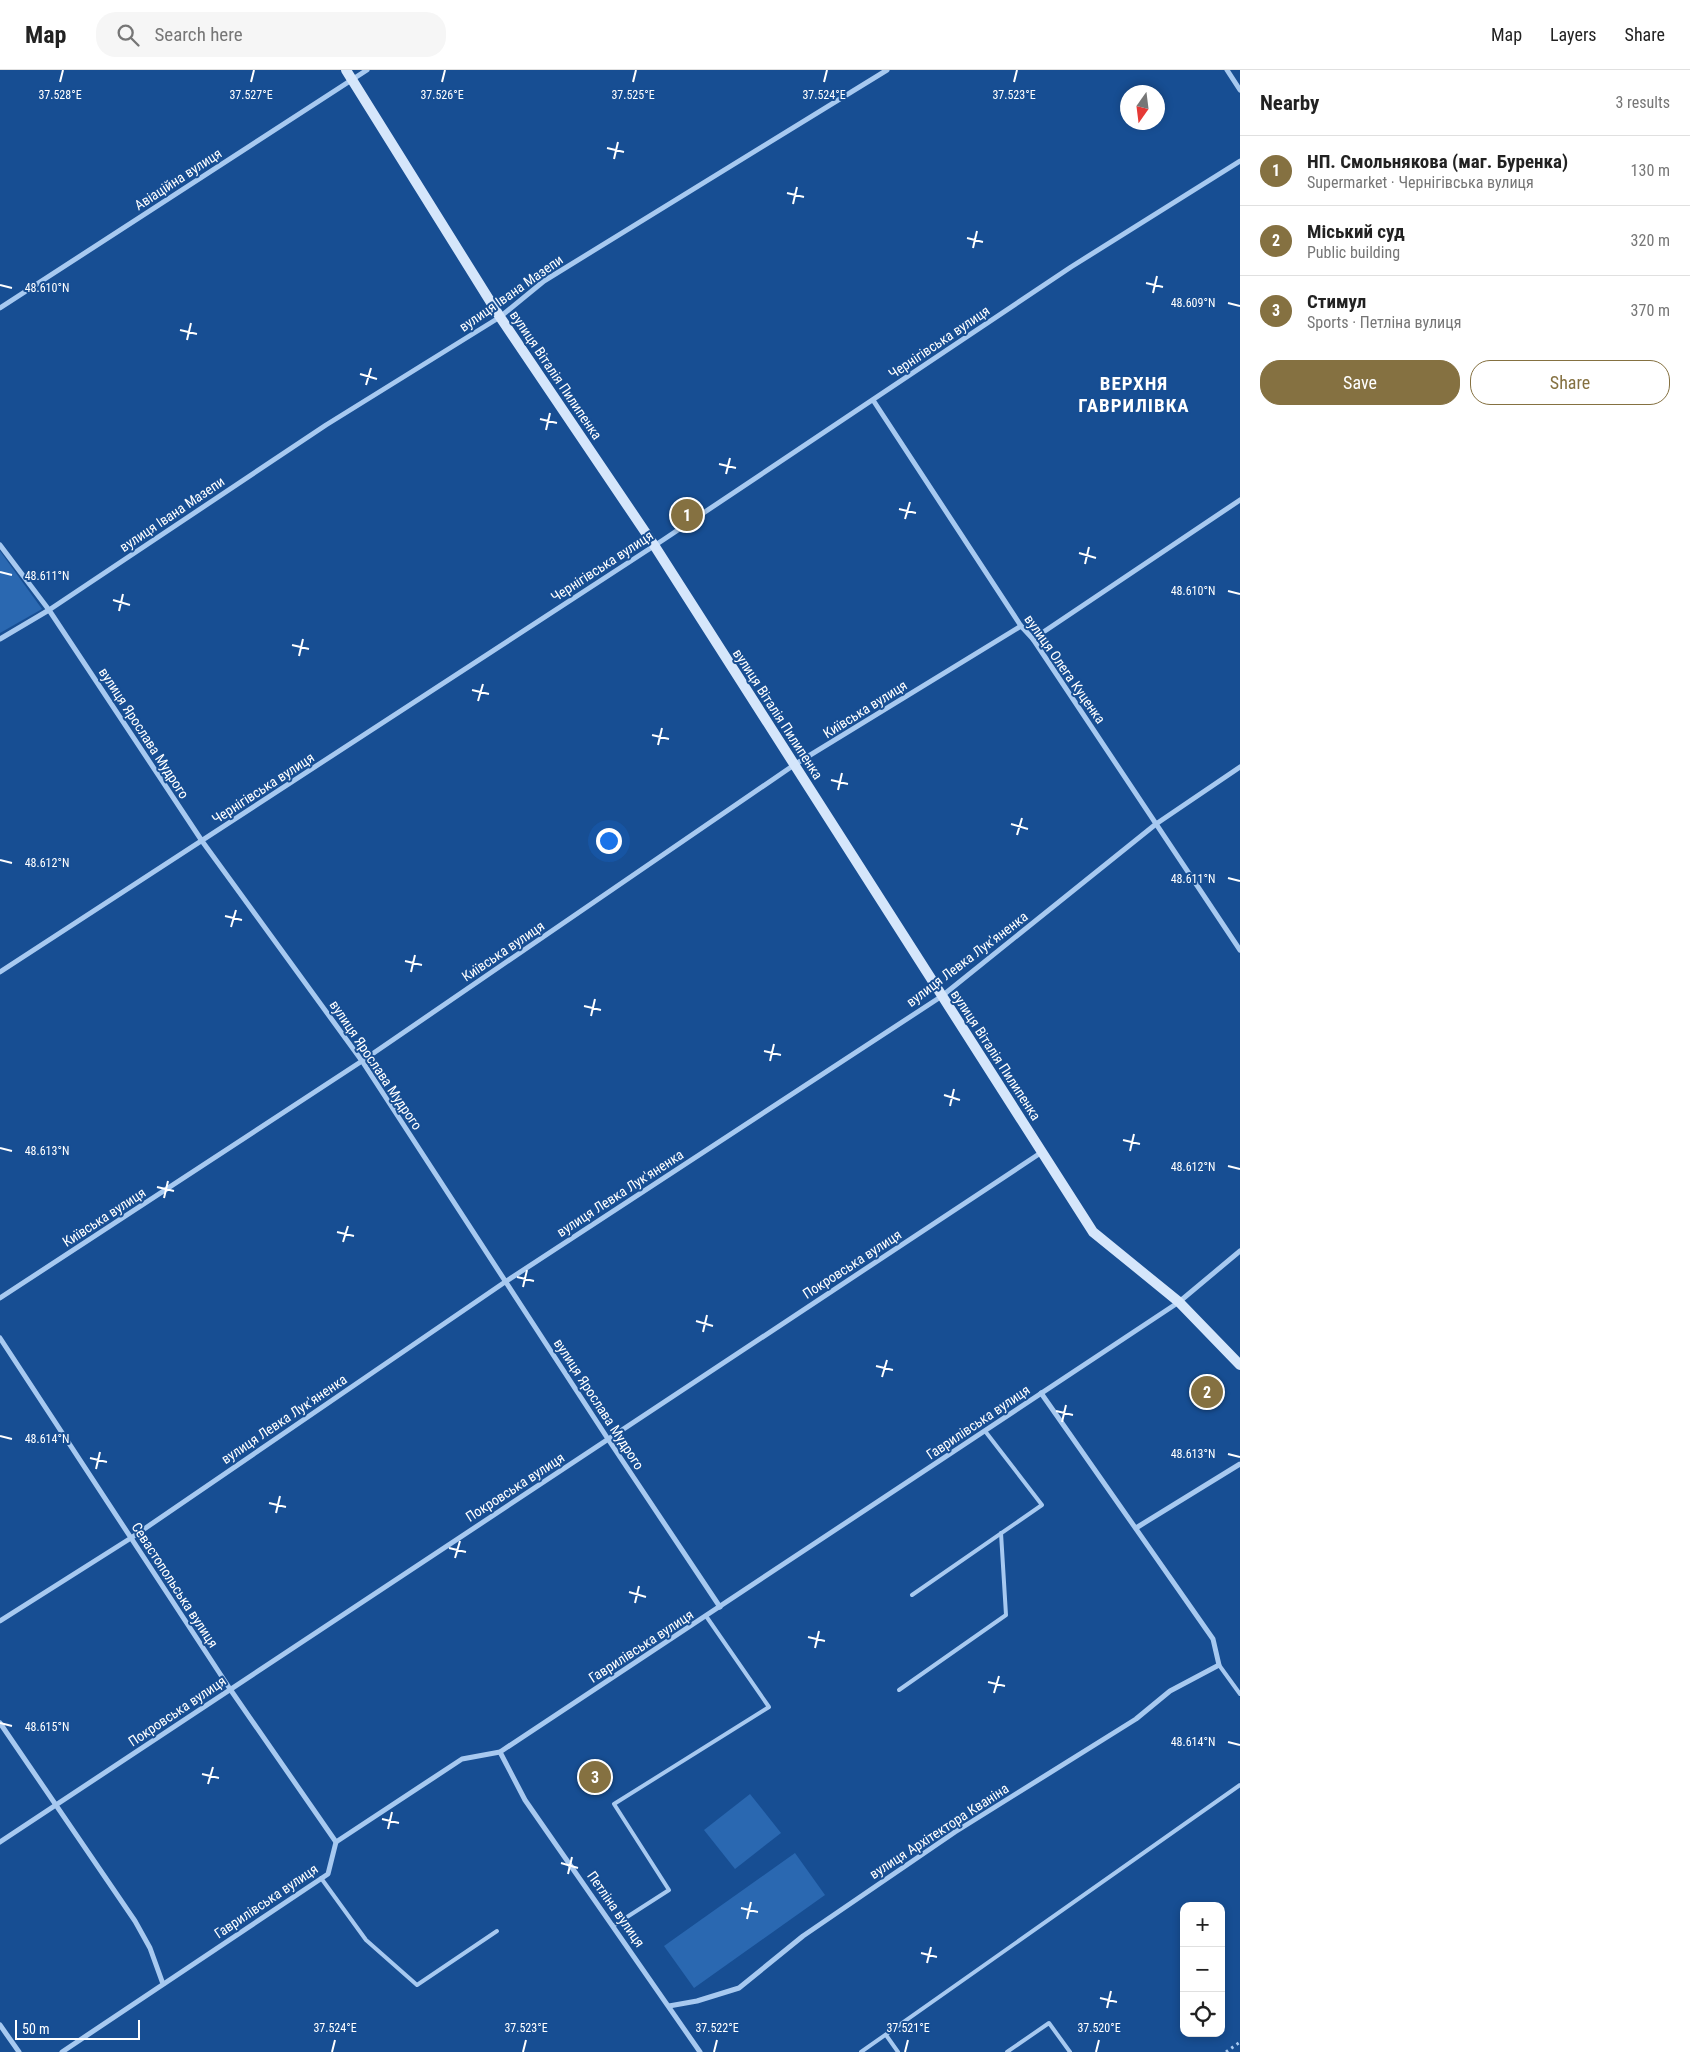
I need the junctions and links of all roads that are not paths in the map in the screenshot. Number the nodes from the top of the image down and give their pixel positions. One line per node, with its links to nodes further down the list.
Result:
1 (346, 70): 5 (street, вулиця Віталія Пилипенка)
2 (367, 70): 5 (street, Авіаційна вулиця)
3 (887, 70): 9 (street, вулиця Івана Мазепи)
4 (1227, 70): 6 (street)
5 (352, 80): 8 (street, Авіаційна вулиця); 9 (street, вулиця Віталія Пилипенка)
6 (1240, 90)
7 (1240, 161): 10 (street, Чернігівська вулиця)
8 (0, 308)
9 (500, 318): 13 (street, вулиця Віталія Пилипенка); 14 (street, вулиця Івана Мазепи)
10 (873, 400): 13 (street, Чернігівська вулиця); 15 (street, вулиця Олега Куценка)
11 (1240, 500): 17 (street)
12 (0, 545): 14 (street, вулиця Ярослава Мудрого)
13 (654, 545): 18 (street, вулиця Віталія Пилипенка); 21 (street, Чернігівська вулиця)
14 (49, 610): 16 (street, вулиця Івана Мазепи); 21 (street, вулиця Ярослава Мудрого)
15 (1020, 626): 17 (street, вулиця Олега Куценка); 18 (street, Київська вулиця)
16 (0, 639)
17 (1033, 639): 20 (street, вулиця Олега Куценка)
18 (794, 765): 24 (street, вулиця Віталія Пилипенка); 25 (street, Київська вулиця)
19 (1240, 768): 20 (street, вулиця Левка Лук'яненка)
20 (1156, 824): 22 (street, вулиця Олега Куценка); 24 (street, вулиця Левка Лук'яненка)
21 (202, 841): 23 (street, Чернігівська вулиця); 25 (street, вулиця Ярослава Мудрого)
22 (1240, 950)
23 (0, 972)
24 (942, 996): 26 (street, вулиця Віталія Пилипенка); 28 (street, вулиця Левка Лук'яненка)
25 (362, 1061): 28 (street, вулиця Ярослава Мудрого); 29 (street, Київська вулиця)
26 (1042, 1152): 30 (street, вулиця Віталія Пилипенка); 35 (street, Покровська вулиця)
27 (1240, 1250): 30 (street, Гаврилівська вулиця)
28 (505, 1282): 35 (street, вулиця Ярослава Мудрого); 39 (street, вулиця Левка Лук'яненка)
29 (0, 1298)
30 (1179, 1302): 32 (street, вулиця Віталія Пилипенка); 33 (street, Гаврилівська вулиця)
31 (0, 1338): 39 (street, Севастопольська вулиця)
32 (1240, 1365)
33 (1041, 1393): 34 (street, Гаврилівська вулиця); 37 (street)
34 (985, 1431): 38 (lane); 41 (street, Гаврилівська вулиця)
35 (608, 1439): 41 (street, вулиця Ярослава Мудрого); 45 (street, Покровська вулиця)
36 (1240, 1464): 37 (street)
37 (1136, 1528): 44 (street)
38 (1001, 1533): 40 (lane); 46 (lane)
39 (130, 1538): 43 (street, вулиця Левка Лук'яненка); 45 (street, Севастопольська вулиця)
40 (912, 1595)
41 (720, 1607): 42 (street, Гаврилівська вулиця)
42 (706, 1616): 49 (street, Гаврилівська вулиця); 55 (lane)
43 (0, 1621)
44 (1219, 1665): 47 (lane); 58 (street, вулиця Архітектора Кваніна)
45 (230, 1689): 51 (street, Покровська вулиця); 53 (street, Севастопольська вулиця)
46 (899, 1690)
47 (1240, 1694)
48 (0, 1723): 51 (street)
49 (500, 1752): 53 (street, Гаврилівська вулиця); 55 (street, Петліна вулиця)
50 (1240, 1785): 60 (lane)
51 (56, 1805): 52 (street, Покровська вулиця); 57 (street)
52 (0, 1842)
53 (336, 1842): 54 (street, Гаврилівська вулиця)
54 (321, 1878): 56 (lane); 57 (street, Гаврилівська вулиця)
55 (613, 1926): 58 (street, Петліна вулиця)
56 (497, 1931)
57 (163, 1984): 62 (street, Гаврилівська вулиця)
58 (670, 2006): 63 (street, Петліна вулиця)
59 (0, 2025): 61 (street)
60 (886, 2034): 64 (lane); 65 (lane)
61 (19, 2052)
62 (62, 2052)
63 (700, 2052)
64 (861, 2052)
65 (898, 2052)
66 (1007, 2052): 67 (lane)
67 (1070, 2052)

